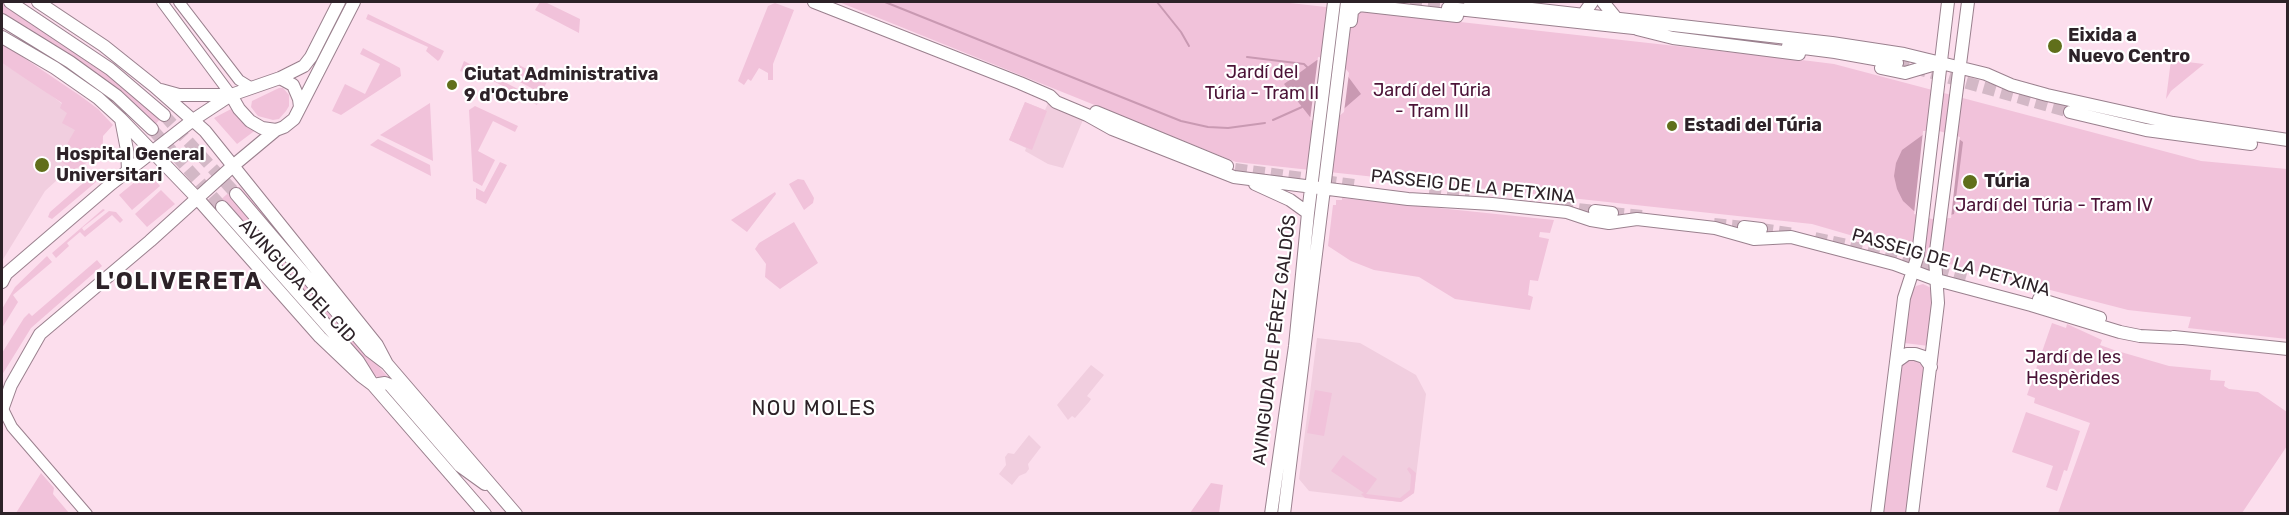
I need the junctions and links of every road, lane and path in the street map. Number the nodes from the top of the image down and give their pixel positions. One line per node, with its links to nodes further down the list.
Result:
1 (10, 2): 30 (main road)
2 (38, 2): 26 (main road, AVINGUDA DEL CID)
3 (162, 2): 27 (street)
4 (179, 2): 25 (street)
5 (339, 2): 24 (main road)
6 (354, 2): 28 (main road)
7 (814, 2): 41 (main road, PASSEIG DE LA PETXINA)
8 (1470, 2): 16 (main road)
9 (1571, 2): 16 (main road)
10 (1592, 2): 17 (main road)
11 (1603, 2): 18 (main road)
12 (1948, 2): 23 (main road)
13 (1968, 2): 23 (main road)
14 (1343, 6): 17 (main road); 40 (main road); 40 (main road)
15 (1448, 8): 17 (main road)
16 (1557, 11): 17 (main road)
17 (1581, 18): 18 (main road); 20 (main road)
18 (1616, 18): 20 (main road)
19 (2, 20): 33 (main road)
20 (1640, 25): 22 (main road); 23 (main road); 23 (main road)
21 (2, 37): 31 (main road, AVINGUDA DEL CID)
22 (1897, 63)
23 (1950, 65): 35 (main road); 54 (main road); 55 (main road)
24 (280, 78): 25 (main road); 28 (main road)
25 (252, 88): 27 (main road)
26 (158, 89): 27 (main road); 32 (main road, AVINGUDA DEL CID)
27 (231, 95): 32 (main road); 34 (main road)
28 (300, 107): 34 (main road)
29 (2070, 112): 36 (main road)
30 (164, 115)
31 (121, 118): 37 (main road, AVINGUDA DEL CID); 39 (main road)
32 (193, 120): 37 (main road); 38 (main road, AVINGUDA DEL CID)
33 (152, 129)
34 (276, 130): 38 (main road)
35 (2288, 140)
36 (2288, 148)
37 (153, 152): 39 (main road); 47 (main road, AVINGUDA DEL CID)
38 (234, 165): 47 (main road); 61 (main road, AVINGUDA DEL CID)
39 (128, 170): 57 (main road)
40 (1320, 171): 43 (main road, AVINGUDA DE PÉREZ GALDÓS); 44 (main road, AVINGUDA DE PÉREZ GALDÓS)
41 (1234, 173): 43 (main road, PASSEIG DE LA PETXINA); 50 (main road)
42 (1354, 185): 45 (main road, PASSEIG DE LA PETXINA)
43 (1311, 188): 44 (main road, PASSEIG DE LA PETXINA); 50 (main road, AVINGUDA DE PÉREZ GALDÓS)
44 (1325, 189): 54 (main road, PASSEIG DE LA PETXINA); 70 (main road, AVINGUDA DE PÉREZ GALDÓS)
45 (1429, 193)
46 (236, 195): 61 (main road, AVINGUDA DEL CID)
47 (196, 198): 63 (main road, AVINGUDA DEL CID); 64 (main road)
48 (222, 207): 63 (main road, AVINGUDA DEL CID)
49 (1595, 211): 51 (main road, PASSEIG DE LA PETXINA)
50 (1308, 213): 69 (main road, AVINGUDA DE PÉREZ GALDÓS)
51 (1612, 213)
52 (1744, 227): 53 (main road)
53 (1761, 229)
54 (1913, 272): 55 (main road, PASSEIG DE LA PETXINA); 60 (main road)
55 (1937, 280): 58 (main road, PASSEIG DE LA PETXINA); 62 (main road)
56 (1968, 280): 58 (main road, PASSEIG DE LA PETXINA)
57 (2, 282)
58 (2180, 338): 59 (main road, PASSEIG DE LA PETXINA)
59 (2288, 349)
60 (1896, 362): 62 (main road); 71 (main road)
61 (387, 364): 65 (main road, AVINGUDA DEL CID)
62 (1931, 367): 72 (main road)
63 (373, 385): 65 (main road); 66 (main road, AVINGUDA DEL CID)
64 (2, 408): 67 (street)
65 (498, 492): 68 (main road, AVINGUDA DEL CID)
66 (483, 510)
67 (87, 513)
68 (516, 513)
69 (1272, 513)
70 (1284, 513)
71 (1877, 513)
72 (1912, 513)

